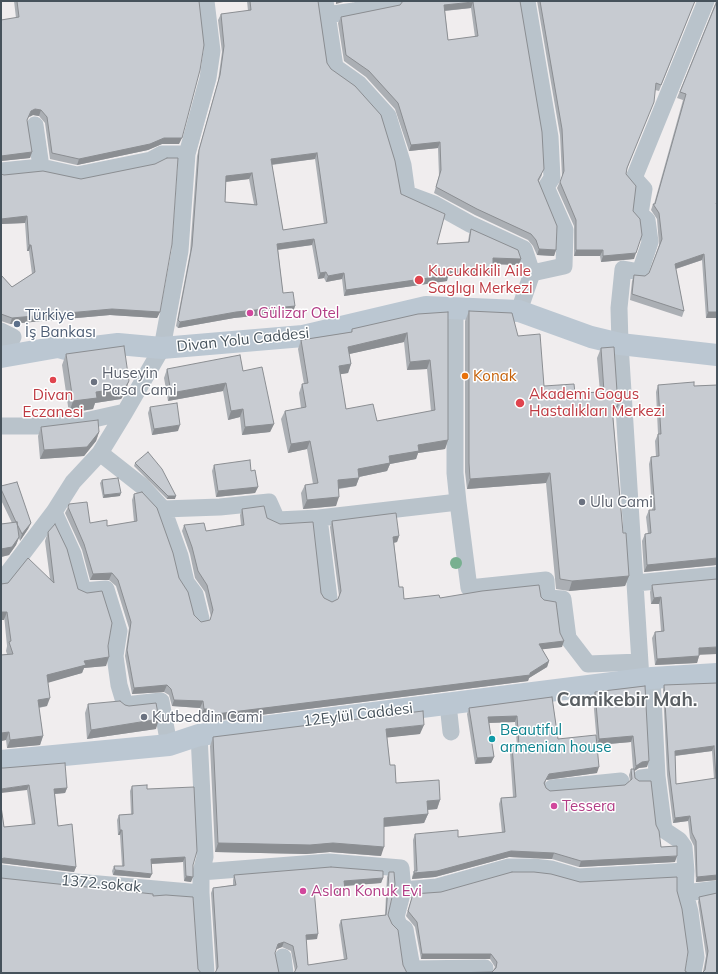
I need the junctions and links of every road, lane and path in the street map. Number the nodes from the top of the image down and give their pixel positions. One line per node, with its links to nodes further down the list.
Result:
1 (206, 1): 7 (street)
2 (395, 1): 5 (street)
3 (527, 1): 10 (street)
4 (706, 1): 14 (street)
5 (326, 8): 10 (street)
6 (35, 125): 8 (street)
7 (187, 154): 8 (street); 15 (street)
8 (41, 167): 9 (street)
9 (1, 171)
10 (532, 273): 12 (street)
11 (455, 308): 12 (main road, Divan Yolu Caddesi); 15 (main road, Divan Yolu Caddesi); 21 (street)
12 (519, 311): 14 (main road, Divan Yolu Caddesi)
13 (1, 331): 17 (street)
14 (620, 344): 16 (main road, Divan Yolu Caddesi); 27 (street)
15 (162, 348): 17 (main road, Divan Yolu Caddesi); 18 (street)
16 (717, 355)
17 (2, 357)
18 (125, 412): 19 (street); 20 (street)
19 (1, 426)
20 (100, 453): 22 (street); 23 (street)
21 (458, 502): 24 (street); 30 (street)
22 (163, 509): 24 (street); 29 (street)
23 (54, 512): 26 (street); 35 (street)
24 (319, 518): 28 (street)
25 (717, 575): 27 (street)
26 (1, 582)
27 (636, 583): 30 (street)
28 (329, 598)
29 (201, 619)
30 (644, 673): 31 (main road, 12Eylül Caddesi); 32 (main road, 12Eylül Caddesi); 39 (street)
31 (717, 674)
32 (448, 704): 33 (street); 34 (main road, 12Eylül Caddesi)
33 (451, 732)
34 (199, 735): 35 (main road, 12Eylül Caddesi); 40 (street)
35 (169, 745): 36 (main road, 12Eylül Caddesi)
36 (1, 761)
37 (621, 780): 38 (street)
38 (552, 788)
39 (686, 871): 43 (street); 45 (street)
40 (201, 872): 43 (street); 44 (street)
41 (1, 873): 44 (street, 1372.sokak)
42 (717, 889): 45 (street)
43 (403, 890): 47 (street)
44 (201, 893): 48 (street)
45 (685, 893): 49 (street)
46 (485, 968): 47 (street)
47 (412, 971)
48 (206, 973)
49 (693, 973)

